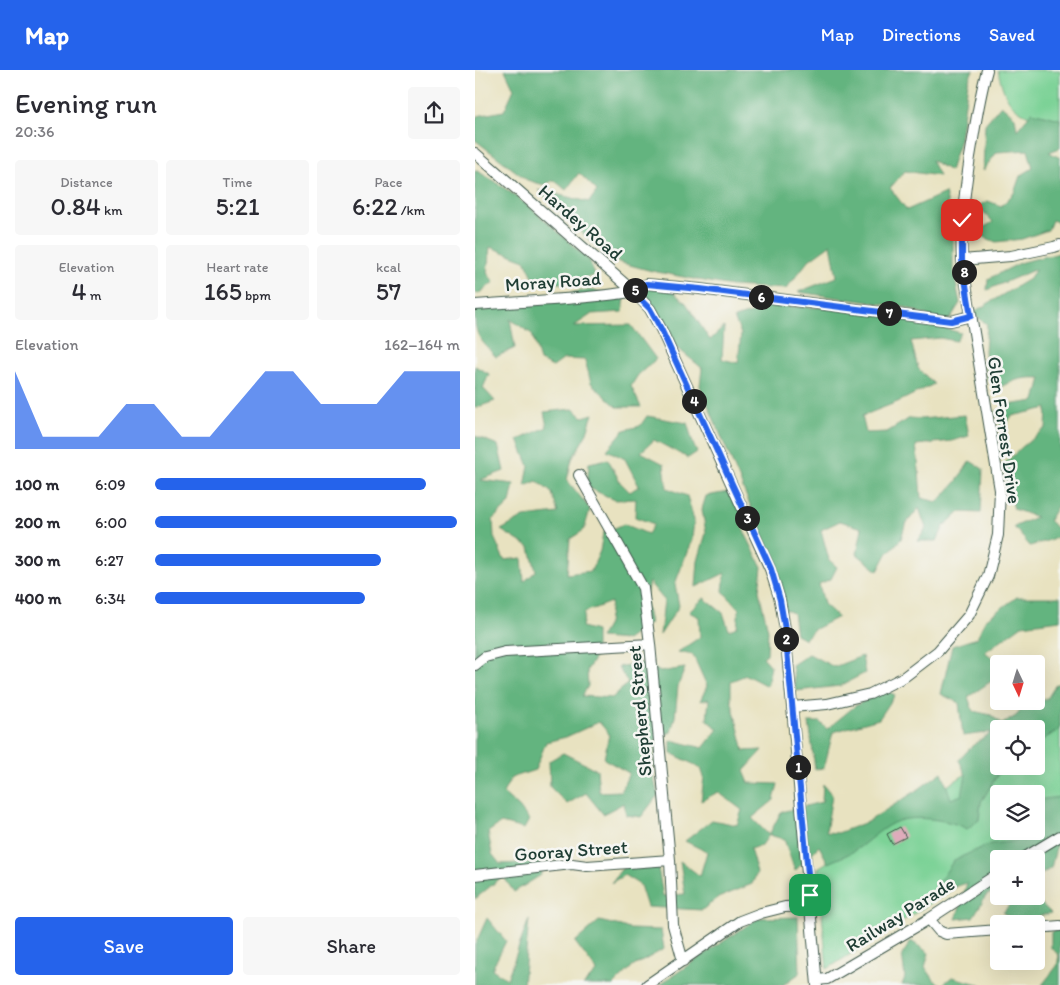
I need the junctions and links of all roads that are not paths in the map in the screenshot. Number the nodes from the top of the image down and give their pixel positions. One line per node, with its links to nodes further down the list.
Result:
1 (987, 70): 4 (street, Glen Forrest Drive)
2 (475, 153): 5 (street, Hardey Road)
3 (1060, 245): 4 (street)
4 (962, 260): 7 (street, Glen Forrest Drive)
5 (633, 292): 6 (street, Moray Road); 7 (street, Moray Road); 11 (street, Hardey Road)
6 (475, 304)
7 (971, 316): 11 (street, Glen Forrest Drive)
8 (579, 474): 9 (street, Shepherd Street)
9 (650, 644): 10 (street); 14 (street, Shepherd Street)
10 (475, 665)
11 (792, 707): 17 (street, Hardey Road)
12 (1060, 836): 13 (street)
13 (1037, 850)
14 (670, 860): 15 (street, Gooray Street); 22 (street, Shepherd Street)
15 (475, 875)
16 (990, 879): 18 (street, Railway Parade)
17 (811, 906): 22 (street); 23 (street, Hardey Road)
18 (929, 919): 21 (street); 23 (street, Railway Parade)
19 (1060, 926): 20 (street)
20 (1045, 927)
21 (990, 931)
22 (683, 961): 24 (street)
23 (817, 982)
24 (647, 985)

